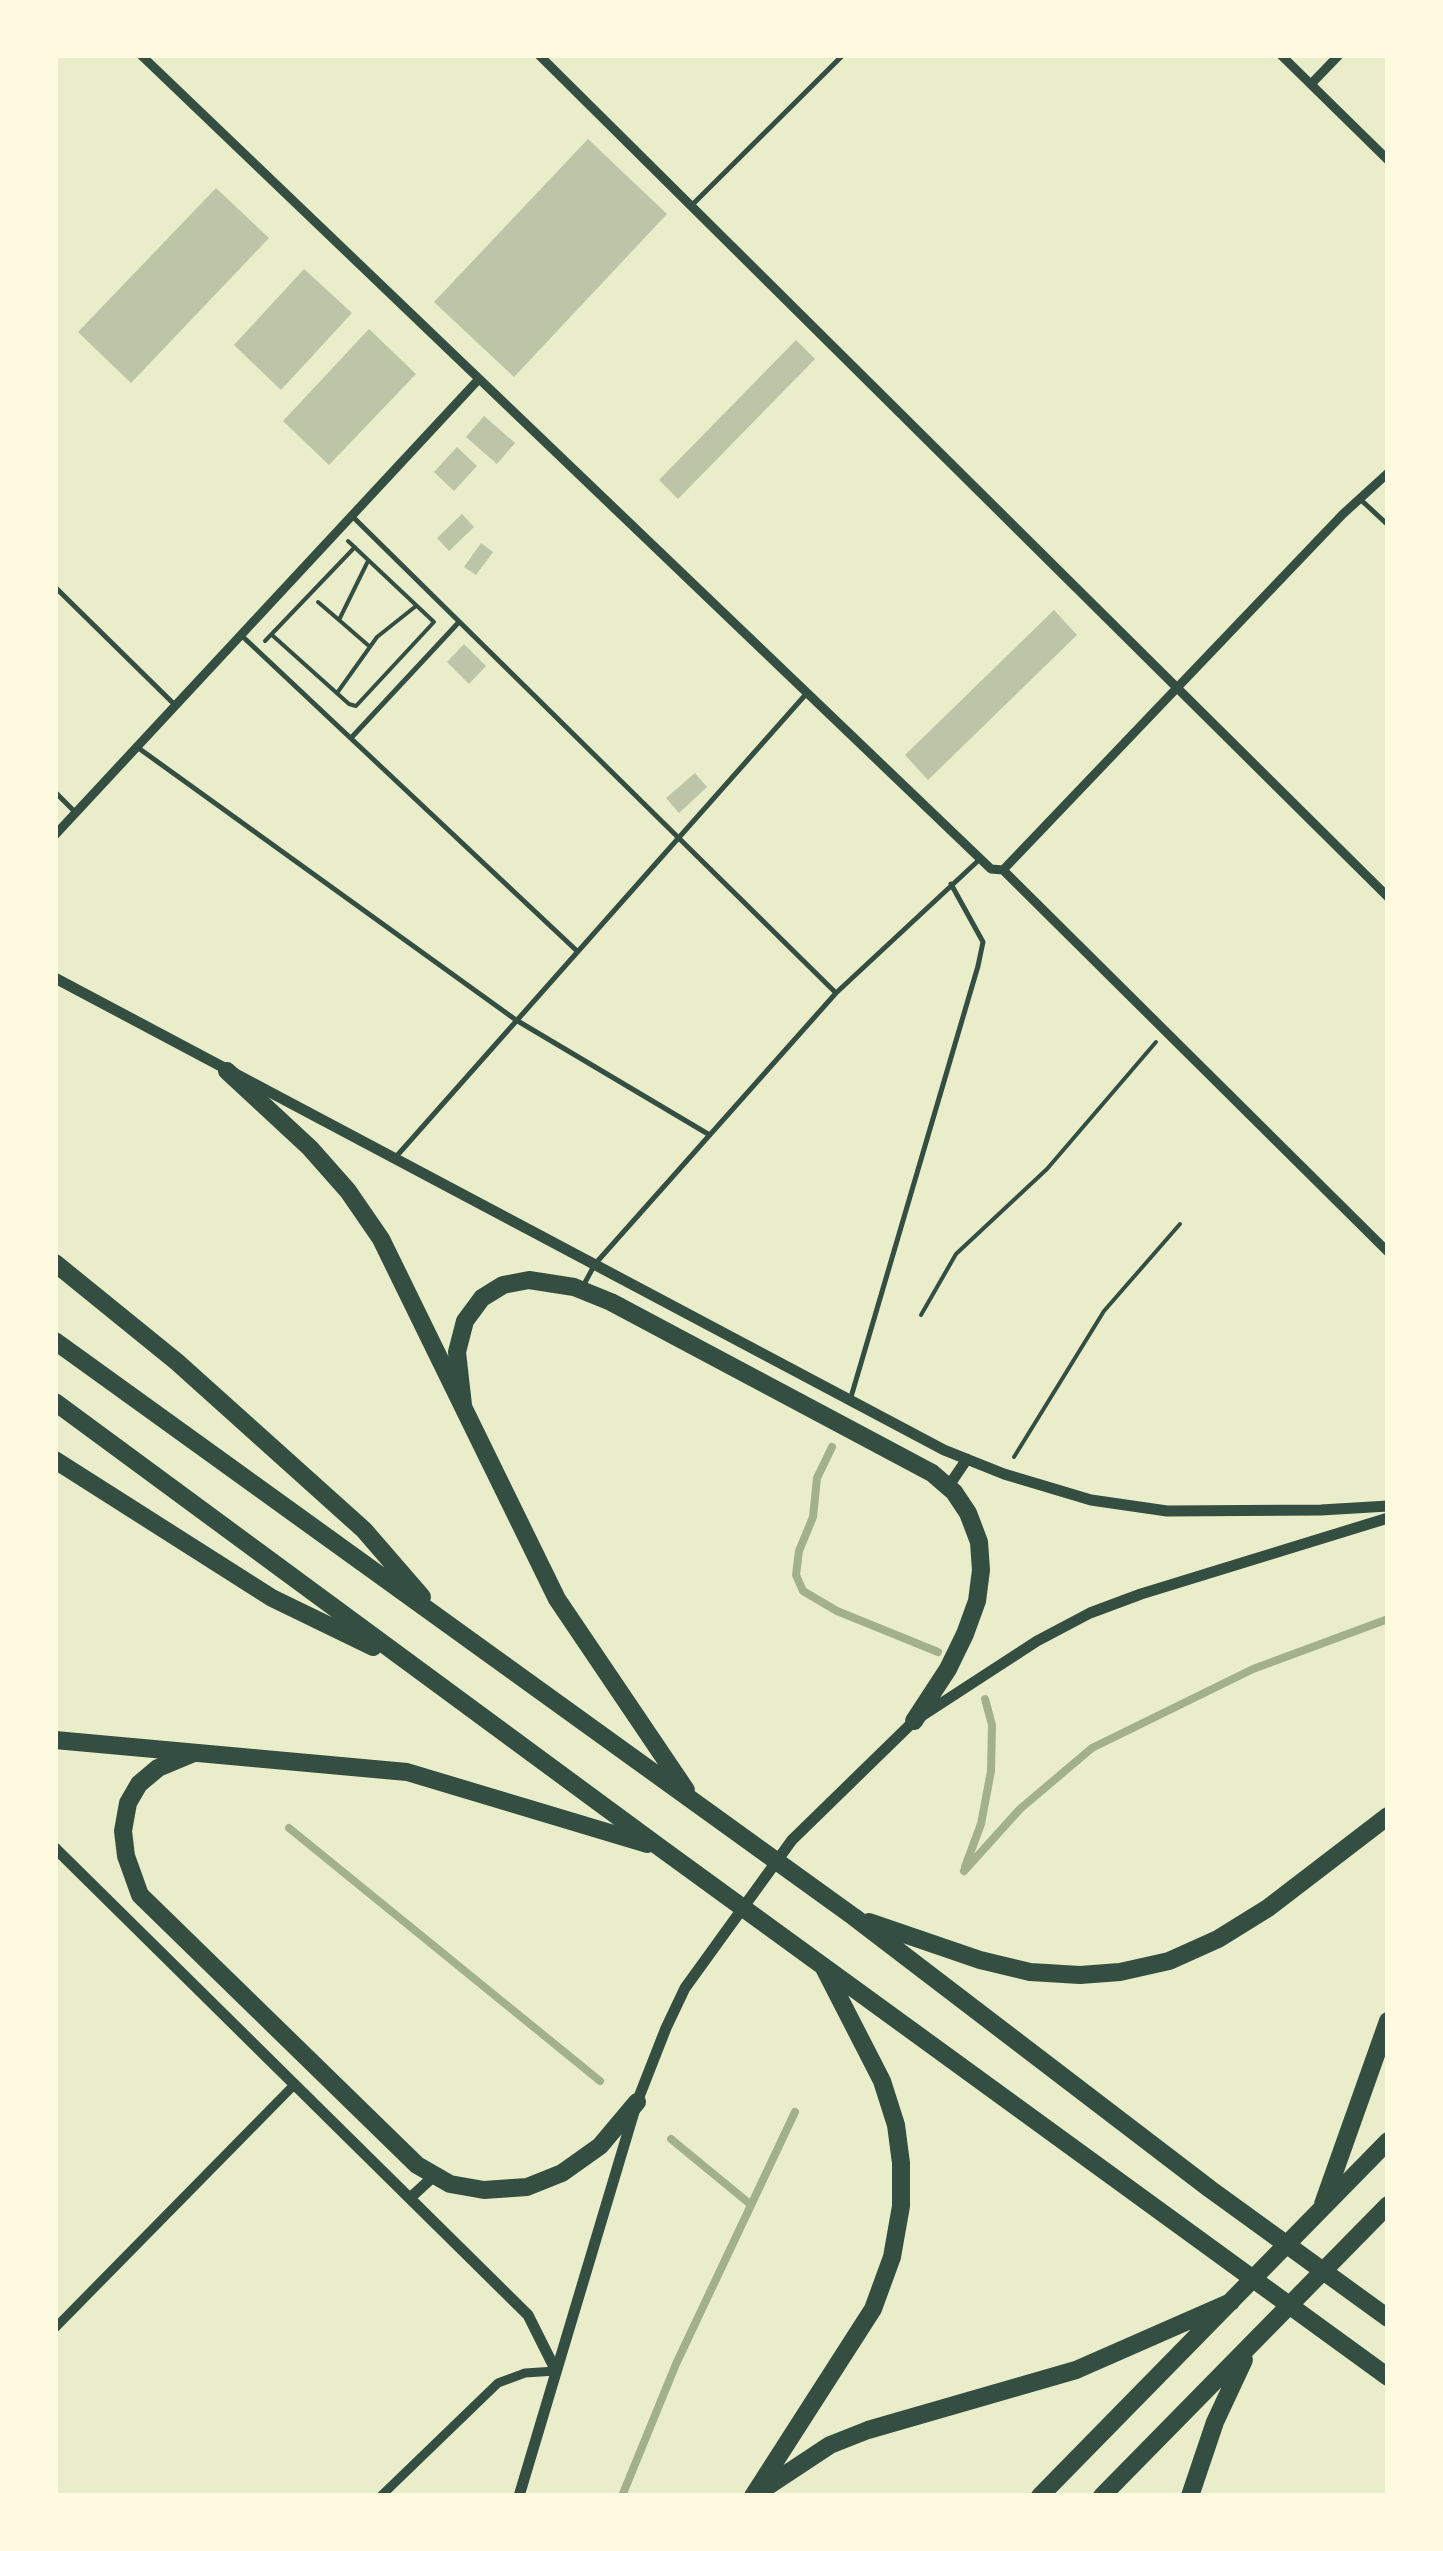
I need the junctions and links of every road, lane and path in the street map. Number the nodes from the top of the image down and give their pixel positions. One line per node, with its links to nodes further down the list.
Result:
1 (141, 55): 9 (street)
2 (539, 55): 8 (street)
3 (843, 55): 8 (lane)
4 (1281, 55): 6 (street)
5 (1339, 55): 6 (street)
6 (1311, 84): 7 (street)
7 (1388, 160)
8 (692, 205): 27 (street)
9 (478, 380): 12 (street); 29 (street)
10 (1388, 473): 11 (street)
11 (1360, 499): 13 (lane); 27 (street)
12 (352, 516): 14 (street); 15 (lane)
13 (1388, 525)
14 (339, 529): 16 (path); 23 (street)
15 (369, 532): 16 (path); 22 (lane)
16 (354, 548): 17 (path); 24 (path)
17 (368, 561): 20 (path); 21 (path)
18 (55, 587): 30 (lane)
19 (318, 602): 21 (path)
20 (416, 606): 25 (path); 28 (path)
21 (339, 620): 25 (path)
22 (459, 622): 31 (lane); 36 (lane)
23 (241, 635): 26 (lane); 30 (street)
24 (272, 635): 26 (path); 28 (path)
25 (370, 647): 28 (path)
26 (257, 650): 31 (lane)
27 (1177, 688): 38 (street); 40 (street)
28 (337, 693)
29 (807, 693): 36 (lane); 37 (street)
30 (176, 706): 32 (street)
31 (351, 738): 41 (lane)
32 (136, 747): 34 (street); 44 (lane)
33 (55, 792): 34 (lane)
34 (76, 812): 35 (street)
35 (55, 836)
36 (678, 838): 41 (lane); 43 (lane)
37 (980, 860): 38 (street); 39 (lane)
38 (1004, 870): 45 (street)
39 (951, 884): 43 (lane); 56 (lane)
40 (1388, 898)
41 (578, 952): 44 (lane)
42 (55, 978): 46 (street)
43 (836, 993): 47 (lane)
44 (516, 1020): 47 (lane); 48 (lane)
45 (1166, 1031): 50 (street); 54 (path)
46 (227, 1070): 48 (street); 58 (highway)
47 (708, 1134): 52 (lane)
48 (394, 1158): 52 (street)
49 (1180, 1224): 61 (path)
50 (1388, 1252)
51 (55, 1263): 65 (highway)
52 (595, 1264): 53 (lane); 56 (street)
53 (580, 1290): 58 (highway); 62 (highway)
54 (922, 1315)
55 (55, 1341): 65 (highway)
56 (851, 1398): 59 (street)
57 (55, 1402): 66 (highway)
58 (462, 1405): 70 (highway)
59 (967, 1459): 61 (street); 62 (street)
60 (55, 1460): 66 (highway)
61 (1004, 1474): 63 (street)
62 (948, 1487): 67 (highway)
63 (1388, 1506)
64 (1388, 1518): 67 (street)
65 (442, 1620): 70 (highway)
66 (410, 1664): 73 (highway)
67 (914, 1721): 80 (street)
68 (55, 1740): 69 (highway)
69 (194, 1754): 73 (highway); 74 (highway)
70 (695, 1802): 76 (highway)
71 (1388, 1816): 76 (highway)
72 (55, 1848): 75 (street)
73 (662, 1849): 77 (highway)
74 (140, 1894): 75 (street); 82 (highway)
75 (116, 1905): 79 (street)
76 (854, 1917): 89 (highway)
77 (822, 1964): 93 (highway); 96 (highway)
78 (1388, 2021): 85 (highway)
79 (295, 2084): 83 (street); 90 (street)
80 (638, 2102): 82 (highway); 92 (street)
81 (1388, 2140): 85 (highway)
82 (434, 2176): 83 (street)
83 (410, 2198): 92 (street)
84 (1388, 2206): 87 (highway)
85 (1322, 2208): 88 (highway)
86 (1388, 2223): 87 (highway)
87 (1354, 2240): 91 (highway)
88 (1231, 2302): 96 (highway); 97 (highway)
89 (1388, 2318)
90 (55, 2328)
91 (1256, 2338): 98 (highway); 99 (highway)
92 (556, 2372): 94 (street); 95 (street)
93 (1388, 2377)
94 (380, 2496)
95 (520, 2496)
96 (754, 2496)
97 (1040, 2496)
98 (1102, 2496)
99 (1190, 2496)

